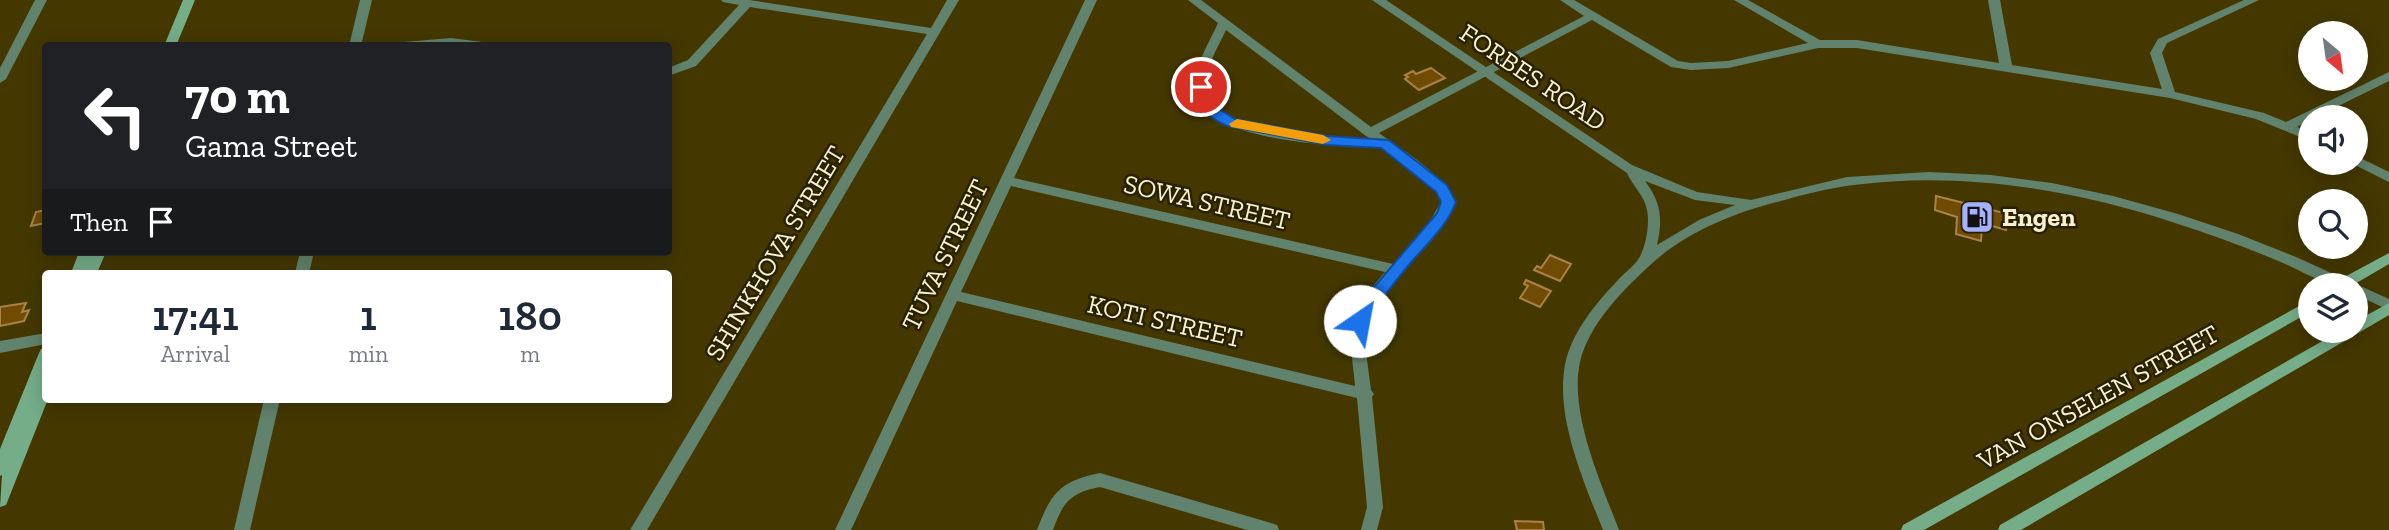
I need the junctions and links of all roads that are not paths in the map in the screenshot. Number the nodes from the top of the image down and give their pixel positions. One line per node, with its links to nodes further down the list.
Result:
1 (41, 0): 22 (street)
2 (188, 0): 18 (main road)
3 (197, 0): 19 (main road)
4 (366, 0): 20 (street)
5 (727, 0): 14 (street)
6 (953, 0): 17 (street, SHINKHOVA STREET)
7 (1091, 0): 37 (street, TUVA STREET)
8 (1194, 0): 16 (street)
9 (1378, 0): 26 (street, FORBES ROAD)
10 (1566, 0): 15 (street)
11 (1740, 0): 21 (street)
12 (1994, 0): 24 (street)
13 (2253, 0): 29 (street)
14 (747, 3): 17 (street); 25 (street)
15 (1592, 16): 21 (street); 26 (street)
16 (1224, 22): 32 (street); 33 (street)
17 (934, 33): 59 (street, SHINKHOVA STREET)
18 (172, 42)
19 (181, 42)
20 (356, 42)
21 (1818, 44): 24 (street)
22 (17, 48): 23 (street); 28 (street)
23 (0, 49)
24 (2006, 67): 29 (street)
25 (672, 71)
26 (1485, 73): 32 (street); 35 (street, FORBES ROAD)
27 (2389, 76): 30 (street)
28 (0, 79)
29 (2170, 94): 30 (street)
30 (2288, 126): 31 (street)
31 (2298, 131)
32 (1370, 133): 33 (street)
33 (1384, 144): 41 (street)
34 (2368, 167): 36 (street)
35 (1627, 168): 38 (street, FORBES ROAD); 40 (street, FORBES ROAD)
36 (2389, 178)
37 (1008, 181): 41 (street, SOWA STREET); 44 (street, TUVA STREET)
38 (1755, 202): 40 (street); 42 (street)
39 (2389, 257): 43 (main road)
40 (1646, 259): 64 (street)
41 (1396, 270): 53 (street)
42 (2318, 273)
43 (2366, 273)
44 (952, 295): 53 (street, KOTI STREET); 60 (street, TUVA STREET)
45 (2368, 296): 46 (street)
46 (2389, 307): 48 (main road)
47 (2298, 312): 65 (main road, VAN ONSELEN STREET)
48 (2368, 320)
49 (42, 339): 51 (street)
50 (2330, 343): 66 (main road)
51 (0, 347)
52 (42, 363): 56 (main road)
53 (1366, 394): 63 (street)
54 (42, 395): 57 (main road)
55 (271, 403): 58 (street)
56 (0, 469)
57 (0, 499)
58 (242, 530)
59 (638, 530)
60 (843, 530)
61 (1045, 530): 62 (street)
62 (1271, 530)
63 (1369, 530)
64 (1611, 530)
65 (1909, 530)
66 (2006, 530)

